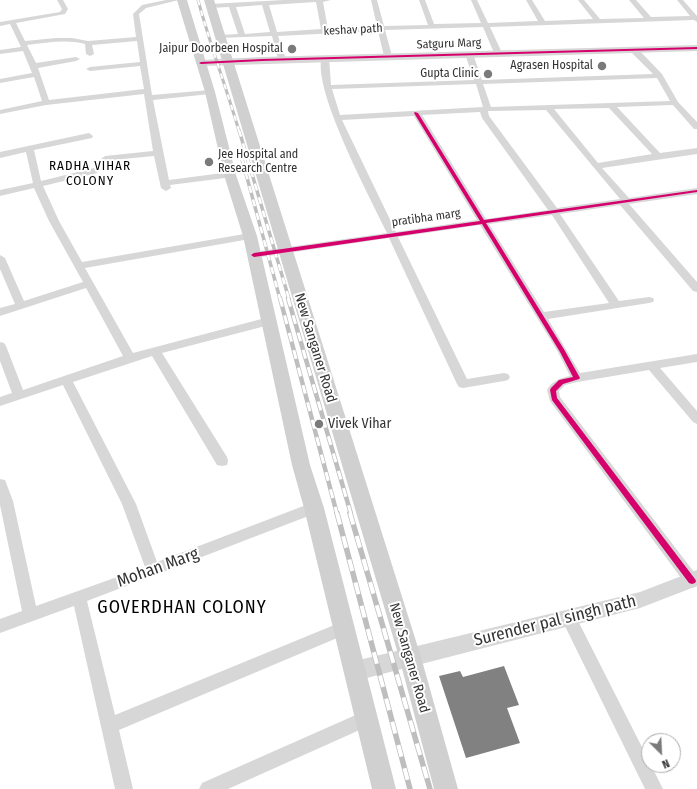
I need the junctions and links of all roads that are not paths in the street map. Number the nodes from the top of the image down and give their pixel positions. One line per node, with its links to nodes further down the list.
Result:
1 (60, 0): 19 (street)
2 (176, 0): 29 (street)
3 (182, 0): 44 (main road)
4 (319, 0): 5 (street); 13 (street); 25 (street)
5 (328, 0)
6 (374, 0): 24 (street)
7 (422, 0): 23 (street)
8 (474, 0): 22 (street)
9 (528, 0): 20 (street)
10 (580, 0): 18 (street)
11 (632, 0): 17 (street)
12 (680, 0): 16 (street)
13 (262, 2): 15 (street); 26 (street)
14 (210, 3): 15 (street); 28 (main road, New Sanganer Road)
15 (232, 5): 27 (street)
16 (696, 18): 17 (street, keshav path)
17 (649, 19): 18 (street, keshav path)
18 (598, 21): 20 (street, keshav path)
19 (12, 22): 21 (street); 31 (street)
20 (543, 23): 22 (street, keshav path)
21 (0, 24)
22 (486, 25): 23 (street, keshav path); 35 (street)
23 (432, 27): 24 (street, keshav path)
24 (380, 29): 25 (street, keshav path); 38 (street)
25 (325, 31): 26 (street, keshav path)
26 (275, 33): 27 (street, keshav path); 41 (street)
27 (242, 36): 28 (street, keshav path)
28 (220, 37): 42 (main road, New Sanganer Road)
29 (140, 39): 30 (street); 43 (street)
30 (88, 43): 31 (street); 36 (street)
31 (24, 45): 34 (street); 46 (street)
32 (697, 48): 33 (street, Satguru Marg)
33 (634, 50): 35 (street, Satguru Marg); 47 (street)
34 (0, 52)
35 (498, 53): 37 (street, Satguru Marg)
36 (90, 54)
37 (469, 54): 38 (street, Satguru Marg); 49 (street)
38 (388, 56): 40 (street, Satguru Marg)
39 (76, 58): 46 (street)
40 (325, 58): 41 (street, Satguru Marg); 50 (street)
41 (282, 60): 42 (street, Satguru Marg)
42 (228, 61): 44 (street, Satguru Marg); 80 (main road, New Sanganer Road)
43 (143, 64): 45 (street); 52 (street)
44 (201, 64): 51 (main road)
45 (90, 69)
46 (35, 70): 48 (street); 53 (street)
47 (659, 76): 49 (street); 54 (street)
48 (0, 81)
49 (480, 82): 50 (street); 57 (street)
50 (327, 87): 60 (street)
51 (210, 92): 52 (street); 71 (main road)
52 (149, 95): 53 (street); 65 (street)
53 (46, 103): 58 (street)
54 (675, 103): 55 (street); 61 (street)
55 (611, 105): 56 (street); 67 (street)
56 (548, 107): 57 (street); 69 (street)
57 (485, 109): 59 (street); 76 (street)
58 (0, 112)
59 (416, 113): 60 (street); 77 (street)
60 (337, 118): 78 (street)
61 (697, 127)
62 (89, 136): 63 (street)
63 (30, 149): 66 (street); 72 (street)
64 (697, 151): 67 (street)
65 (158, 153): 68 (street); 71 (street)
66 (0, 155)
67 (658, 156): 69 (street)
68 (105, 159)
69 (596, 166): 75 (street)
70 (94, 171): 72 (street)
71 (230, 175): 79 (main road)
72 (38, 184): 73 (street); 83 (street)
73 (0, 193)
74 (695, 194): 75 (street, pratibha marg)
75 (625, 201): 76 (street, pratibha marg); 85 (street)
76 (554, 211): 77 (street, pratibha marg); 88 (street)
77 (482, 221): 78 (street, pratibha marg); 90 (street)
78 (393, 234): 80 (street, pratibha marg); 97 (street)
79 (250, 236): 81 (main road); 83 (street)
80 (285, 250): 81 (street, pratibha marg); 113 (main road, New Sanganer Road)
81 (254, 255): 91 (main road)
82 (0, 258): 87 (street)
83 (79, 266): 84 (street)
84 (89, 284): 87 (street); 94 (street)
85 (697, 289)
86 (650, 300): 88 (street)
87 (21, 305): 89 (street)
88 (616, 305): 90 (street)
89 (0, 312)
90 (541, 316): 98 (street)
91 (269, 321): 93 (street); 105 (main road)
92 (0, 346): 100 (street)
93 (155, 351): 94 (street); 103 (street)
94 (130, 358): 99 (street)
95 (697, 358): 96 (street)
96 (652, 366): 98 (street); 102 (street)
97 (504, 377)
98 (577, 378): 107 (street)
99 (66, 380): 100 (street); 106 (street)
100 (19, 396): 101 (street)
101 (0, 402)
102 (697, 419)
103 (222, 461)
104 (0, 484): 109 (street)
105 (314, 508): 106 (street, Mohan Marg); 112 (main road)
106 (153, 570): 108 (street, Mohan Marg)
107 (695, 580): 110 (street, Surender pal singh path)
108 (79, 597): 109 (street, Mohan Marg); 116 (street)
109 (30, 614): 111 (street, Mohan Marg)
110 (569, 618): 113 (street, Surender pal singh path); 121 (street)
111 (0, 626)
112 (344, 628): 114 (main road); 116 (street)
113 (410, 657): 114 (street, Surender pal singh path); 120 (main road, New Sanganer Road)
114 (355, 672): 115 (main road)
115 (367, 718): 118 (street); 119 (main road)
116 (109, 726): 117 (street)
117 (124, 789)
118 (208, 789)
119 (384, 789)
120 (446, 789)
121 (654, 789)

